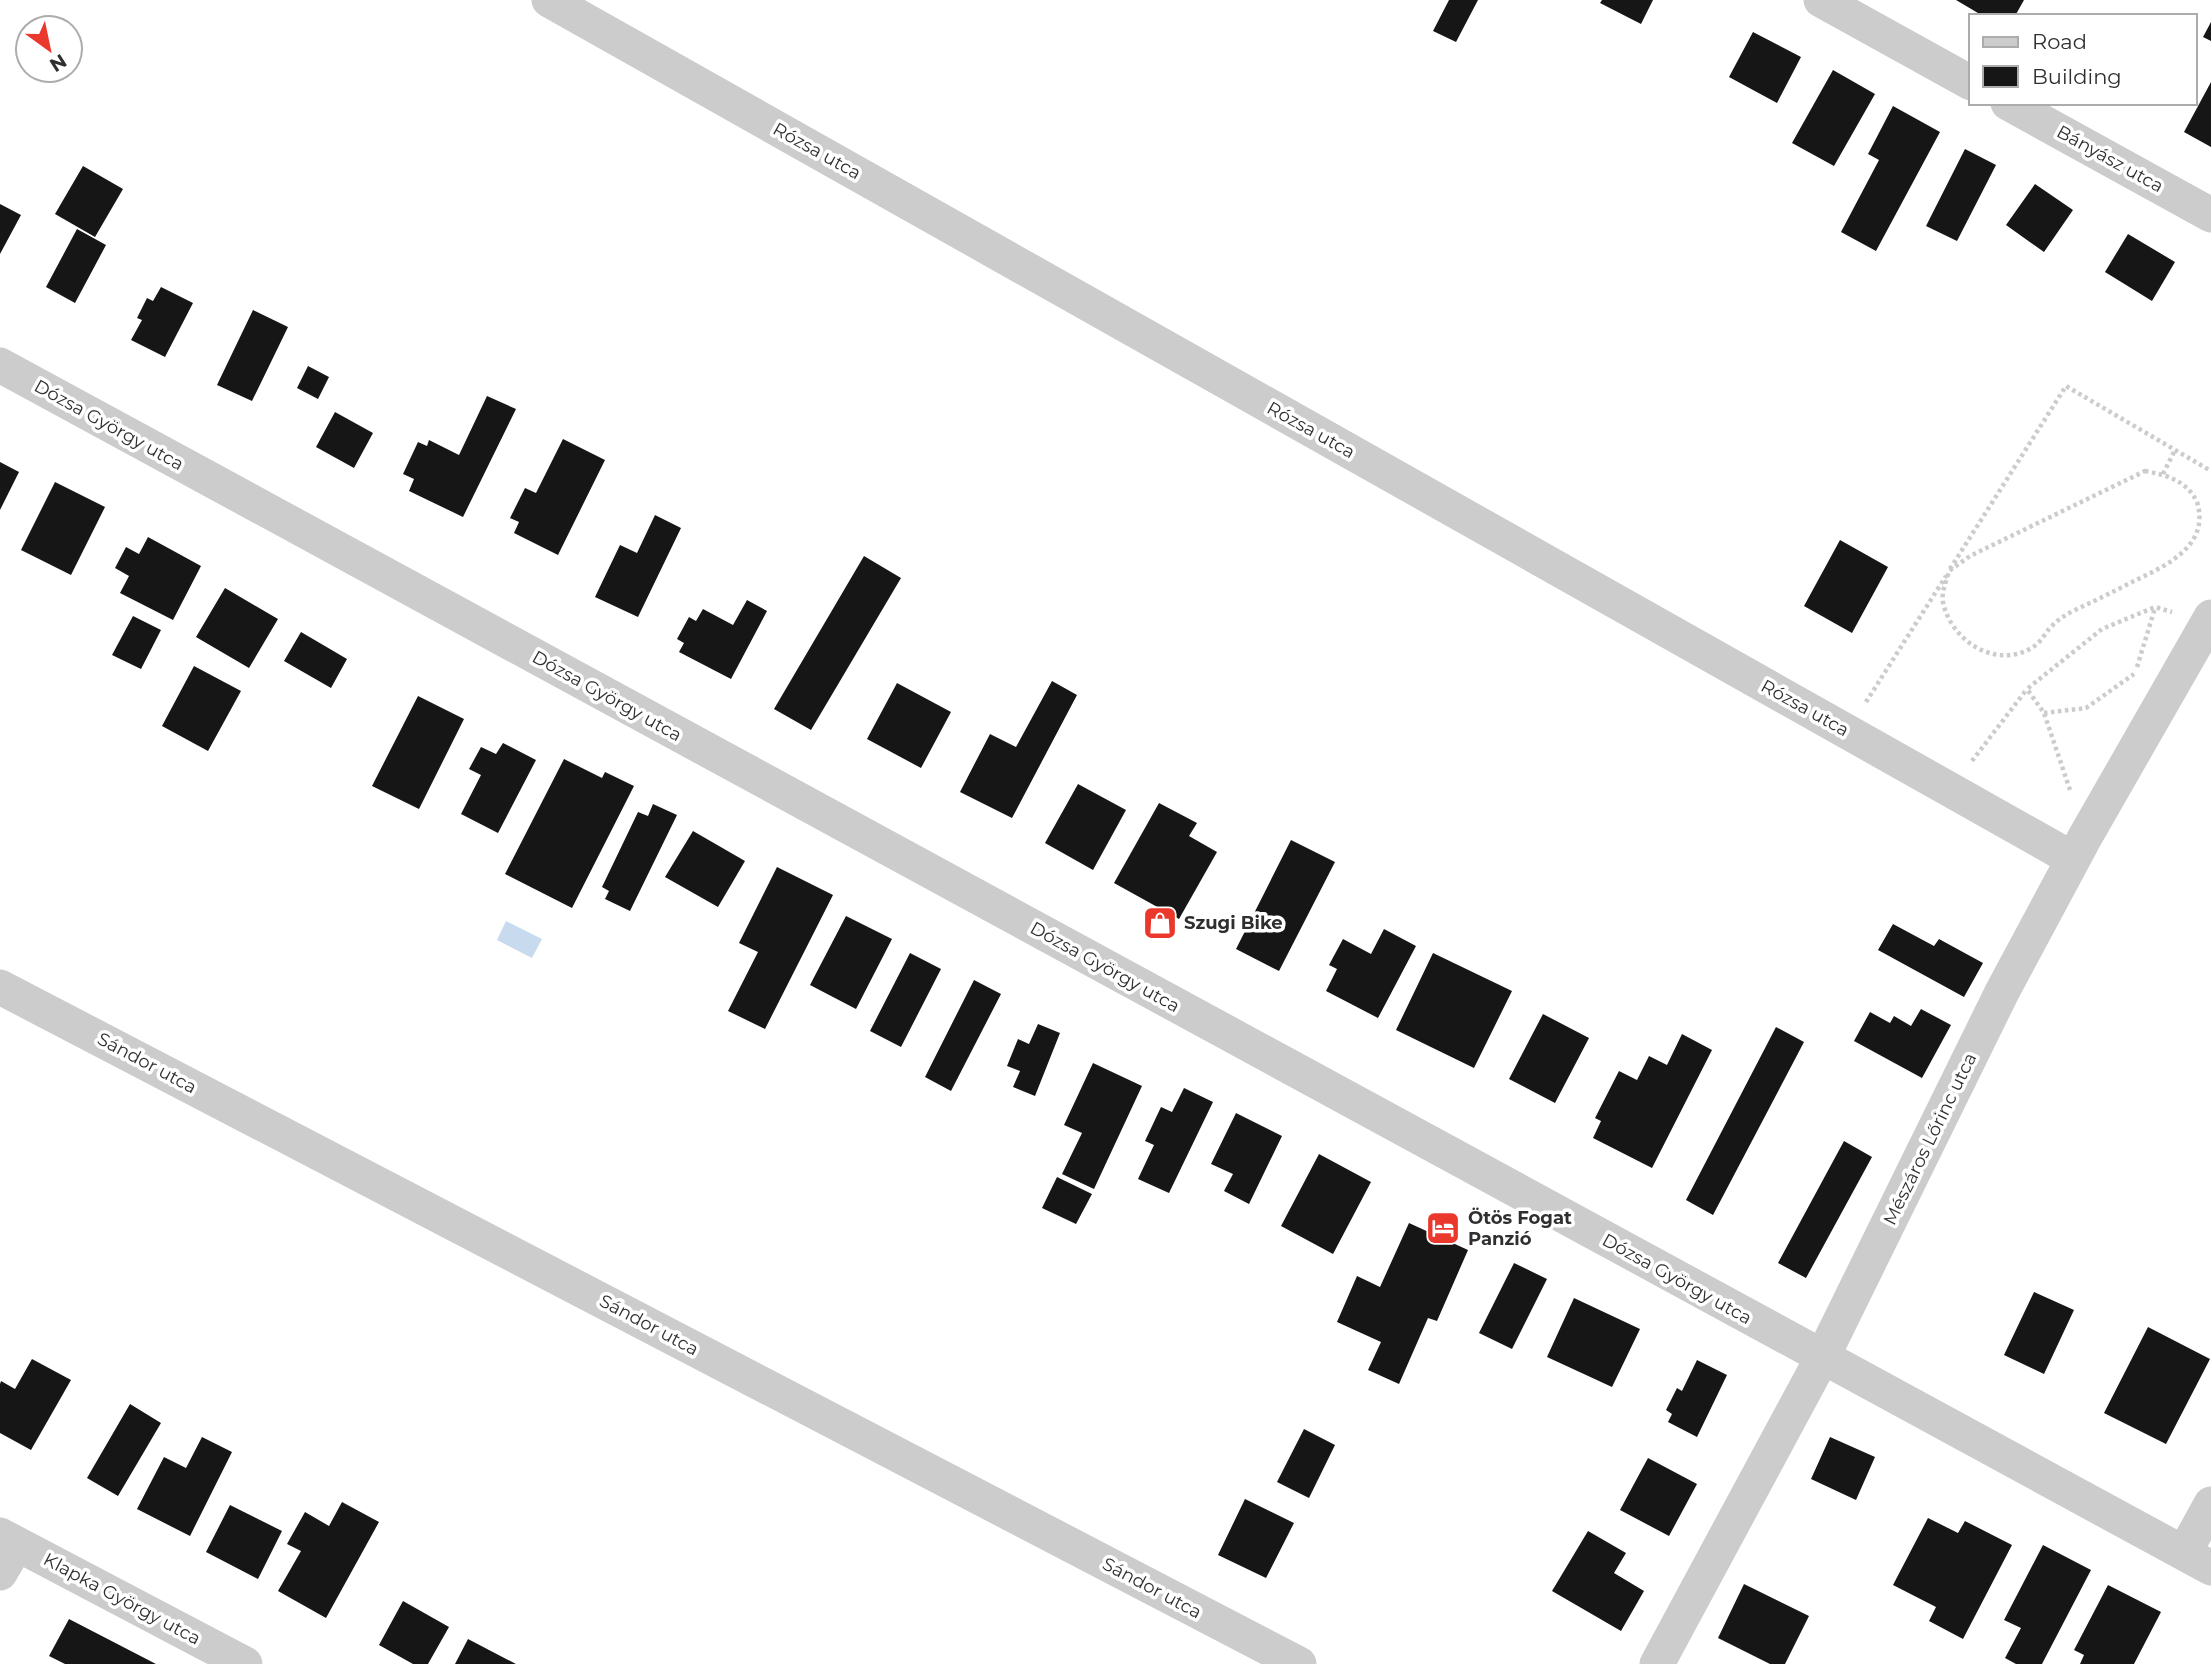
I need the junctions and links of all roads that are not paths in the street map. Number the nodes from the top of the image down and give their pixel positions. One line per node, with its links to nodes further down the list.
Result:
1 (549, 0): 8 (street, Rózsa utca)
2 (1821, 0): 3 (street)
3 (1969, 82)
4 (2012, 105): 5 (street, Bányász utca)
5 (2211, 215)
6 (0, 365): 10 (street, Dózsa György utca)
7 (2209, 620): 8 (street, Mészáros Lőrinc utca)
8 (2079, 848): 10 (street, Mészáros Lőrinc utca)
9 (0, 987): 16 (street, Sándor utca)
10 (1822, 1358): 13 (street, Dózsa György utca); 17 (street, Mészáros Lőrinc utca)
11 (2211, 1504): 13 (street)
12 (8, 1539): 14 (street); 15 (street, Klapka György utca)
13 (2198, 1561)
14 (0, 1573)
15 (245, 1664)
16 (1299, 1664)
17 (1657, 1664)

